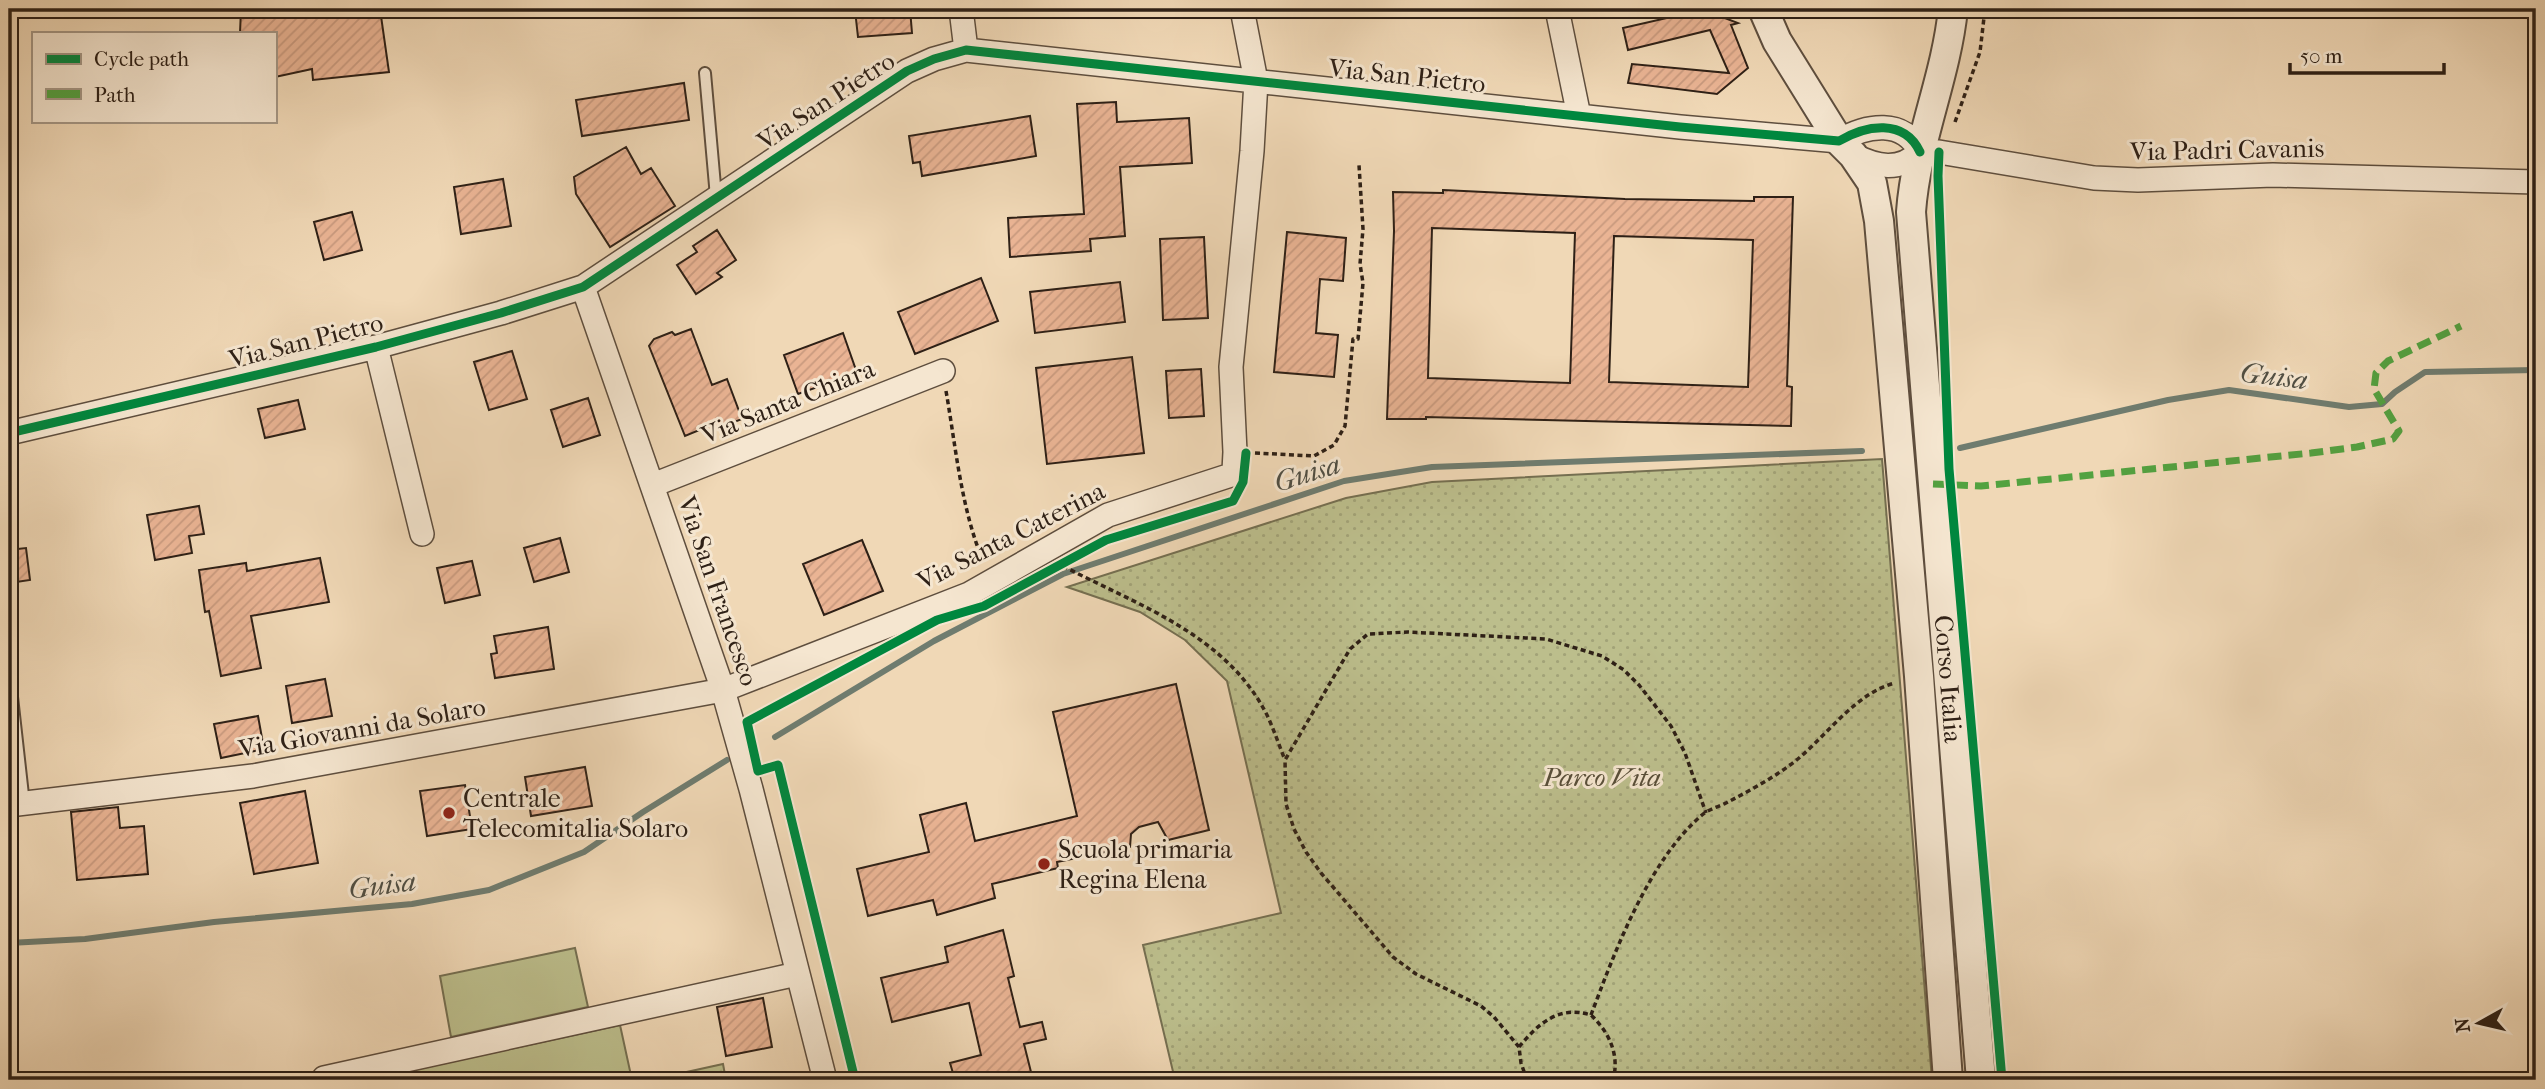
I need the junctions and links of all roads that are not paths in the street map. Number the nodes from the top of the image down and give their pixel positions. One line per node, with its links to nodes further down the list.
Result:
1 (961, 9): 6 (street)
2 (1242, 9): 8 (street, Via Santa Caterina)
3 (1557, 9): 9 (street)
4 (1763, 9): 10 (street)
5 (1953, 9): 11 (street, Corso Italia)
6 (966, 50): 8 (street, Via San Pietro); 13 (street, Via San Pietro)
7 (705, 73): 13 (lane)
8 (1256, 81): 9 (street, Via San Pietro); 21 (street, Via Santa Caterina)
9 (1579, 116): 10 (street, Via San Pietro)
10 (1846, 148): 11 (street); 11 (street); 26 (street, Corso Italia)
11 (1930, 152): 12 (street, Via Padri Cavanis); 27 (street, Corso Italia)
12 (2536, 182)
13 (716, 197): 14 (street, Via San Pietro)
14 (583, 286): 15 (street, Via San Pietro); 18 (street, Via San Francesco)
15 (376, 347): 17 (street, Via San Pietro); 19 (street)
16 (943, 371): 18 (street, Via Santa Chiara)
17 (9, 433)
18 (653, 485): 21 (street, Via San Francesco)
19 (422, 534)
20 (9, 670): 22 (lane)
21 (723, 690): 22 (street, Via Giovanni da Solaro); 23 (street, Via San Francesco)
22 (17, 805)
23 (797, 974): 24 (street); 25 (street, Via San Francesco)
24 (324, 1078)
25 (825, 1080)
26 (1948, 1080)
27 (1981, 1080)

